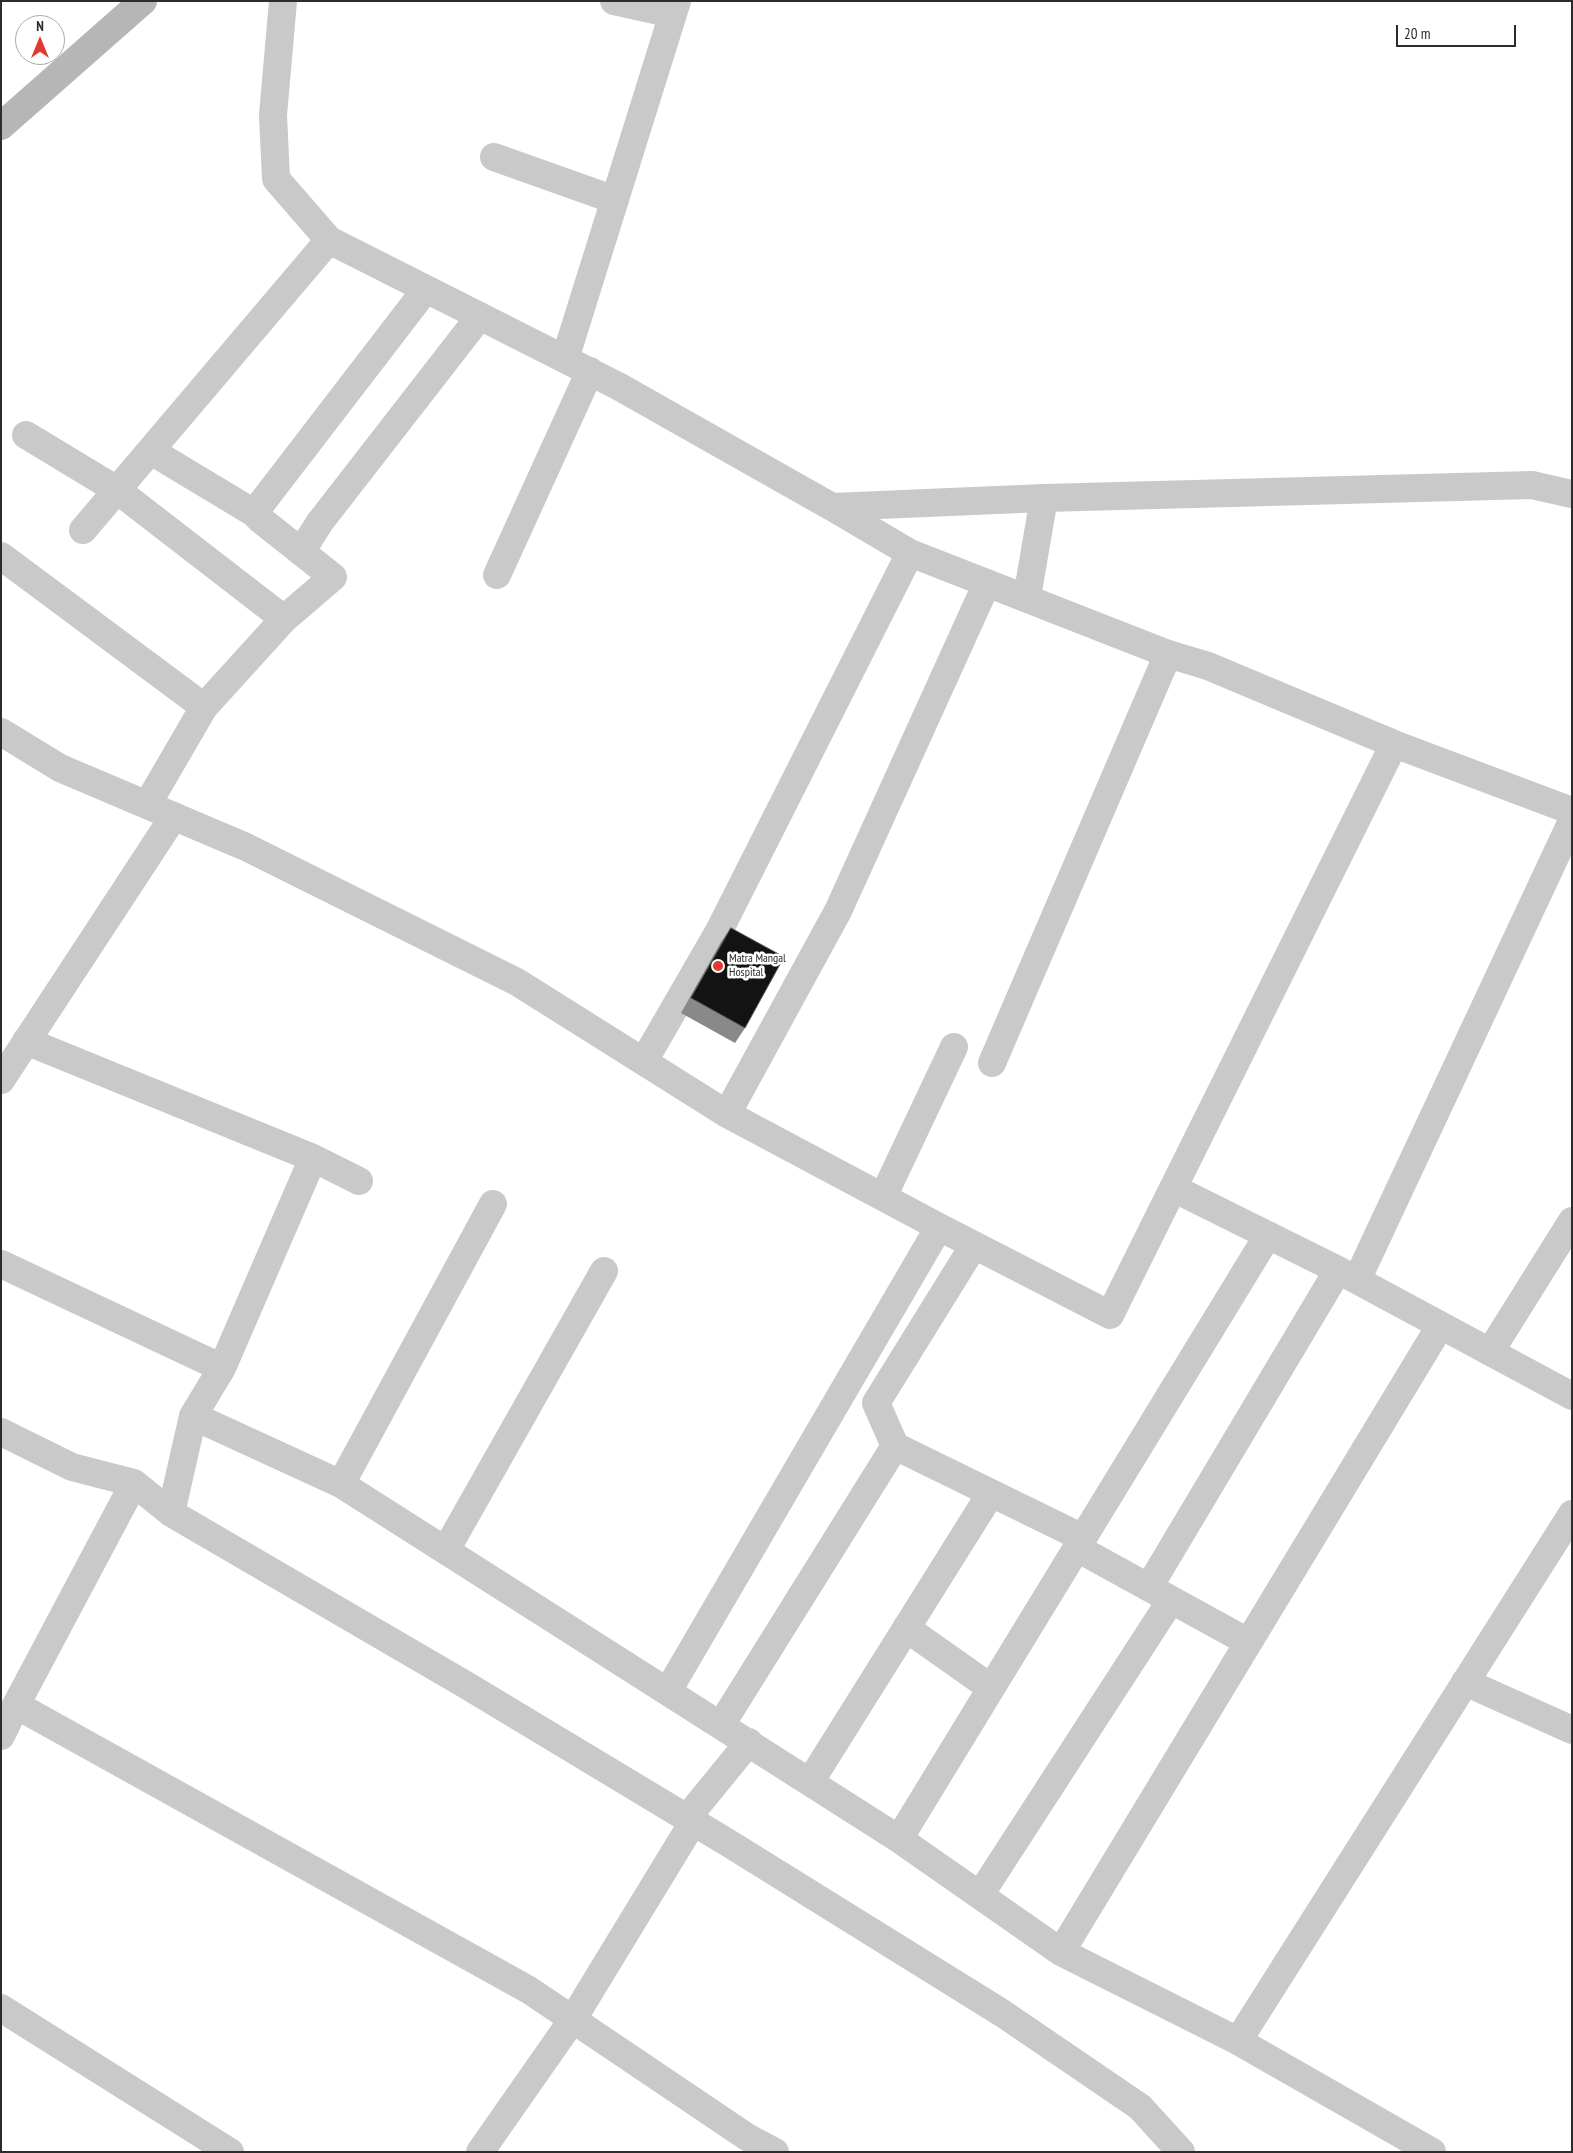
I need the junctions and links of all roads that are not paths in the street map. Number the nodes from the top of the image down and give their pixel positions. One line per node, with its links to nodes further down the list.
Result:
1 (142, 1): 5 (street)
2 (283, 1): 8 (street)
3 (614, 1): 4 (street)
4 (675, 7): 7 (street)
5 (1, 126)
6 (494, 157): 7 (street)
7 (615, 200): 11 (street)
8 (329, 240): 9 (street); 14 (street)
9 (426, 289): 10 (street); 19 (street)
10 (480, 316): 11 (street); 21 (street)
11 (564, 359): 12 (street)
12 (590, 371): 18 (street); 24 (street)
13 (26, 435): 15 (street)
14 (150, 451): 15 (street); 19 (street)
15 (117, 490): 20 (street); 27 (street)
16 (1572, 494): 17 (street)
17 (1044, 498): 18 (street); 26 (street)
18 (832, 506): 22 (street)
19 (254, 512): 21 (street)
20 (83, 530)
21 (301, 552): 27 (street)
22 (910, 553): 25 (street); 38 (street)
23 (1, 556): 29 (street)
24 (497, 575)
25 (987, 583): 26 (street); 41 (street)
26 (1028, 597): 28 (street)
27 (284, 618): 29 (street)
28 (1168, 654): 31 (street); 39 (street)
29 (204, 707): 32 (street)
30 (1, 732): 32 (street)
31 (1394, 744): 33 (street); 44 (street)
32 (147, 805): 34 (street)
33 (1572, 810)
34 (174, 816): 36 (street); 38 (street)
35 (1572, 821): 53 (street)
36 (26, 1041): 40 (street); 42 (street)
37 (954, 1047): 45 (street)
38 (644, 1061): 41 (street)
39 (992, 1062)
40 (1, 1080)
41 (727, 1114): 45 (street)
42 (313, 1158): 43 (street); 56 (street)
43 (359, 1181)
44 (1173, 1188): 49 (street); 50 (street)
45 (883, 1197): 48 (street)
46 (493, 1204): 62 (street)
47 (1572, 1221): 55 (street)
48 (939, 1227): 50 (street); 73 (street)
49 (1268, 1236): 53 (street); 66 (street)
50 (974, 1245): 60 (street)
51 (1, 1264): 56 (street)
52 (604, 1271): 67 (street)
53 (1348, 1275): 54 (street); 68 (street)
54 (1440, 1326): 55 (street); 70 (street)
55 (1490, 1352): 57 (street)
56 (222, 1368): 58 (street)
57 (1572, 1396)
58 (194, 1416): 62 (street); 64 (street)
59 (1, 1432): 61 (street)
60 (895, 1446): 63 (street); 75 (street)
61 (134, 1483): 64 (street); 74 (street)
62 (341, 1484): 67 (street)
63 (990, 1493): 66 (street); 69 (street)
64 (171, 1513): 80 (street)
65 (1572, 1514): 71 (street)
66 (1080, 1543): 68 (street); 72 (street)
67 (446, 1550): 73 (street)
68 (1160, 1594): 70 (street); 82 (street)
69 (906, 1628): 72 (street); 79 (street)
70 (1248, 1642): 83 (street)
71 (1465, 1682): 76 (street); 86 (street)
72 (991, 1688): 81 (street)
73 (668, 1691): 75 (street)
74 (16, 1705): 77 (street); 85 (street)
75 (722, 1724): 78 (street)
76 (1572, 1730)
77 (1, 1736)
78 (750, 1742): 79 (street); 80 (street)
79 (810, 1782): 81 (street)
80 (690, 1820): 85 (street); 90 (street)
81 (899, 1839): 82 (street)
82 (980, 1895): 83 (street)
83 (1061, 1952): 86 (street)
84 (1, 2008): 87 (street)
85 (574, 2019): 88 (street); 89 (street)
86 (1238, 2041): 91 (street)
87 (230, 2152)
88 (480, 2152)
89 (775, 2152)
90 (1181, 2152)
91 (1432, 2152)

